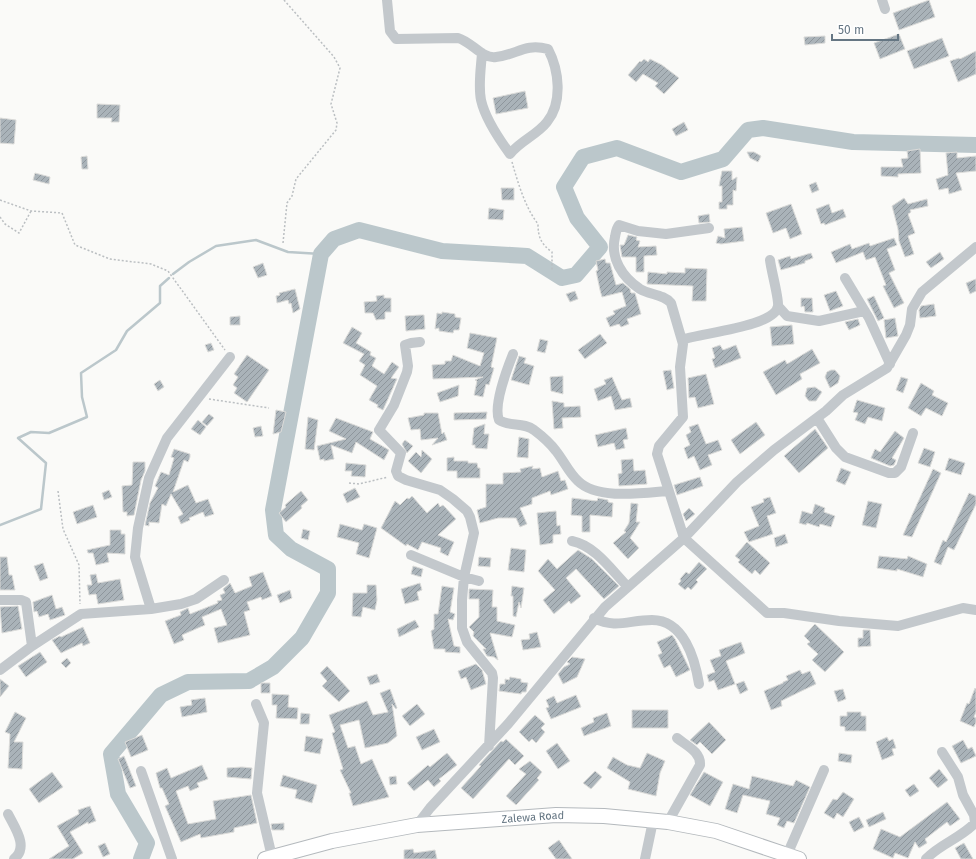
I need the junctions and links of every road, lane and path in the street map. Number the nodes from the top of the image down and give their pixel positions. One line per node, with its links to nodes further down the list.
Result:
1 (284, 0): 9 (path)
2 (387, 0): 3 (street)
3 (482, 53): 4 (street); 4 (street)
4 (510, 154): 12 (path)
5 (0, 200): 6 (path)
6 (32, 211): 7 (path); 19 (path)
7 (0, 217)
8 (709, 228): 16 (street)
9 (283, 243)
10 (976, 246): 20 (street)
11 (770, 260): 14 (street)
12 (552, 270)
13 (845, 278): 15 (street)
14 (778, 306): 15 (street); 16 (street)
15 (864, 311): 20 (street)
16 (682, 340): 28 (street)
17 (420, 342): 25 (street)
18 (513, 354): 28 (street)
19 (230, 357): 21 (street)
20 (890, 364): 23 (street)
21 (199, 398): 22 (path); 37 (street)
22 (269, 408)
23 (817, 418): 24 (street); 29 (street)
24 (913, 433)
25 (397, 474): 26 (path); 32 (street)
26 (349, 483)
27 (58, 491): 39 (path)
28 (668, 491): 29 (street)
29 (684, 538): 35 (street); 38 (street)
30 (572, 541): 35 (street)
31 (411, 555): 32 (street)
32 (464, 577): 34 (street); 46 (street)
33 (224, 580): 37 (street)
34 (480, 581)
35 (628, 587): 40 (street)
36 (0, 600): 41 (street)
37 (151, 609): 39 (street)
38 (976, 610)
39 (81, 614): 41 (street)
40 (594, 618): 43 (street); 46 (street)
41 (32, 646): 42 (street)
42 (0, 670)
43 (699, 684)
44 (256, 704): 55 (street)
45 (678, 738): 52 (street)
46 (489, 746): 53 (street)
47 (942, 752): 59 (street)
48 (824, 770): 54 (street)
49 (141, 771): 57 (street)
50 (8, 814): 56 (street)
51 (653, 820): 52 (highway, Zalewa Road); 53 (highway, Zalewa Road); 58 (street)
52 (668, 822): 54 (highway, Zalewa Road)
53 (418, 825): 55 (highway, Zalewa Road)
54 (793, 857)
55 (269, 858)
56 (14, 859)
57 (172, 859)
58 (645, 859)
59 (926, 859)

